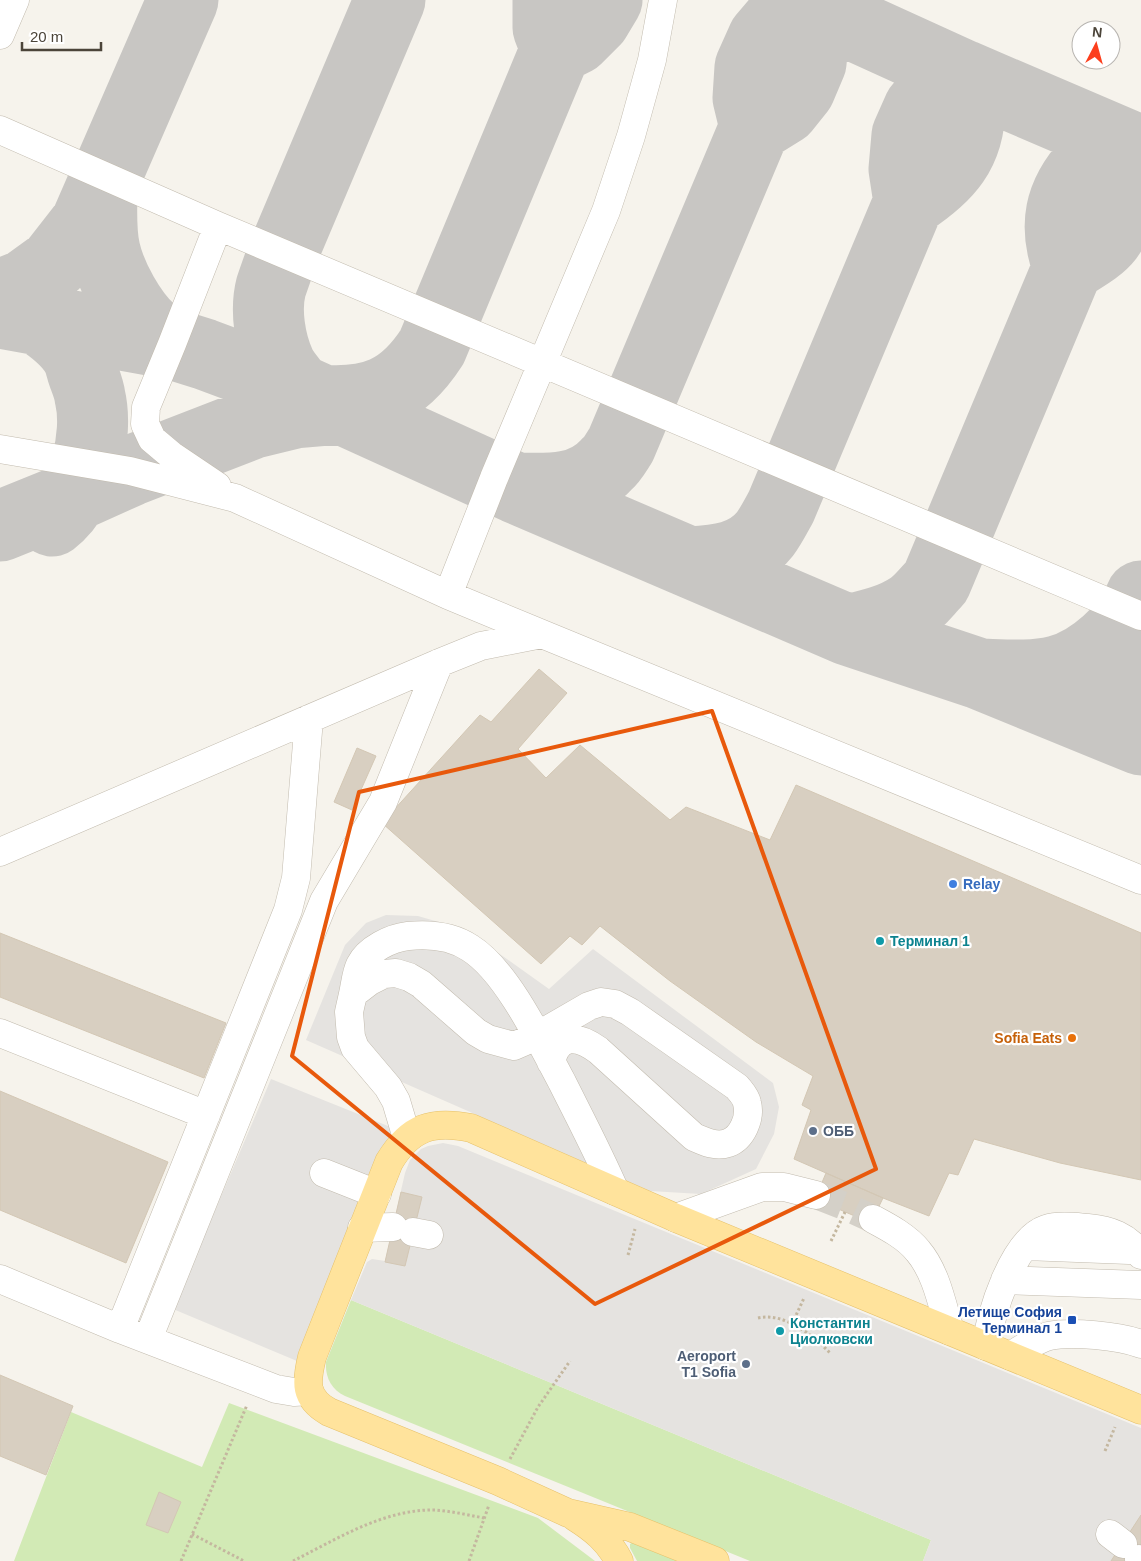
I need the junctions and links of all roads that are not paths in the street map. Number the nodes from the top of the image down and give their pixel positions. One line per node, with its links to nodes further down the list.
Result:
1 (15, 0): 3 (lane)
2 (663, 0): 6 (lane)
3 (0, 35)
4 (0, 130): 5 (lane)
5 (218, 226): 6 (lane); 8 (lane)
6 (542, 362): 9 (lane); 10 (lane)
7 (0, 449): 8 (lane)
8 (235, 498): 9 (lane)
9 (448, 595): 11 (lane)
10 (1141, 616)
11 (542, 634): 12 (lane); 15 (lane)
12 (439, 663): 13 (lane); 36 (lane)
13 (308, 719): 14 (lane); 20 (lane)
14 (0, 852)
15 (1141, 880)
16 (353, 994): 18 (lane); 18 (lane); 21 (lane)
17 (0, 1033): 20 (lane)
18 (537, 1036): 19 (lane); 19 (lane)
19 (551, 1062): 23 (lane)
20 (206, 1115): 34 (lane)
21 (407, 1138): 23 (main road); 24 (main road)
22 (324, 1173): 24 (lane)
23 (615, 1191): 26 (main road)
24 (377, 1194): 28 (main road)
25 (816, 1195): 26 (lane)
26 (676, 1218): 35 (main road)
27 (873, 1219): 35 (lane)
28 (362, 1228): 29 (lane); 39 (main road)
29 (412, 1231)
30 (1140, 1257): 31 (lane); 31 (lane)
31 (1014, 1263): 33 (lane); 38 (lane)
32 (0, 1279): 34 (lane)
33 (1141, 1285)
34 (120, 1328): 36 (lane)
35 (950, 1331): 38 (main road)
36 (148, 1340): 39 (lane)
37 (1141, 1344): 38 (lane)
38 (998, 1351): 40 (main road)
39 (309, 1391): 41 (main road)
40 (1141, 1410)
41 (568, 1513): 42 (main road); 43 (main road)
42 (619, 1561)
43 (715, 1561)

